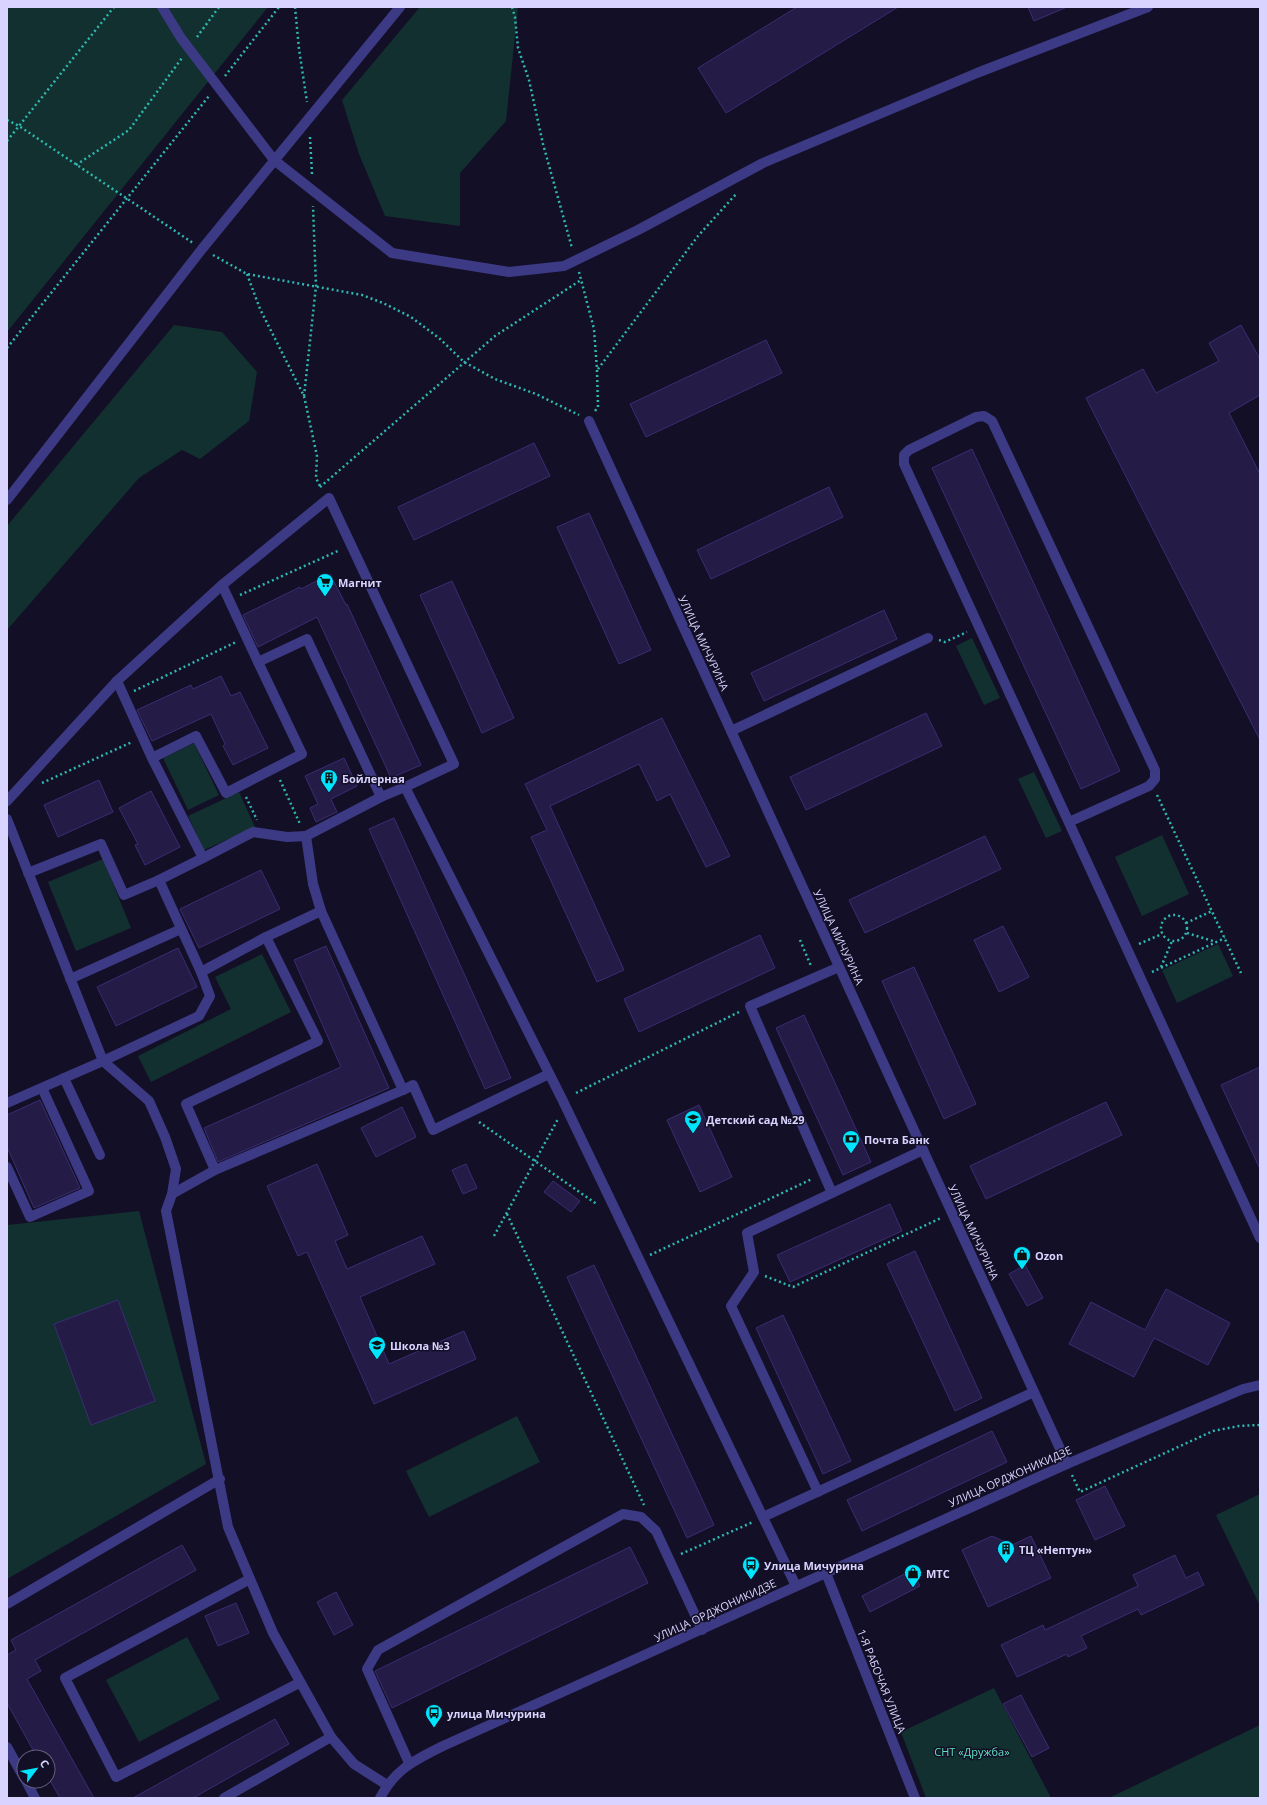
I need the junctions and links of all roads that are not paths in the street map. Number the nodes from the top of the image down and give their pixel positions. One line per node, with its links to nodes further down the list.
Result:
1 (162, 7): 4 (street)
2 (400, 7): 4 (street)
3 (1148, 7): 4 (street)
4 (274, 160): 6 (street)
5 (589, 421): 11 (street, УЛИЦА МИЧУРИНА)
6 (7, 500)
7 (222, 585): 9 (street); 10 (street); 13 (street)
8 (928, 638): 11 (street)
9 (258, 662): 12 (street); 14 (street)
10 (117, 681): 12 (street); 15 (street)
11 (731, 730): 25 (street, УЛИЦА МИЧУРИНА)
12 (152, 758): 19 (street)
13 (405, 787): 14 (street); 29 (street)
14 (381, 797): 18 (street)
15 (7, 801)
16 (7, 818): 20 (street)
17 (1069, 822): 17 (street); 40 (street)
18 (306, 836): 19 (street); 22 (street)
19 (203, 858): 21 (street)
20 (28, 873): 21 (street); 27 (street)
21 (160, 880): 23 (street)
22 (321, 911): 24 (street); 32 (street)
23 (181, 929): 26 (street); 27 (street)
24 (266, 938): 26 (street); 37 (street)
25 (839, 967): 34 (street, УЛИЦА МИЧУРИНА); 38 (street)
26 (201, 972): 28 (street)
27 (70, 979): 28 (street)
28 (103, 1061): 30 (street); 39 (street)
29 (549, 1074): 32 (street); 46 (street)
30 (64, 1078): 31 (street); 35 (street)
31 (42, 1088): 33 (street); 36 (street)
32 (403, 1090): 37 (street)
33 (7, 1103)
34 (924, 1150): 38 (street); 42 (street, УЛИЦА МИЧУРИНА)
35 (100, 1154)
36 (7, 1167)
37 (215, 1170): 39 (street)
38 (832, 1193): 45 (street)
39 (172, 1194): 44 (street)
40 (1260, 1238)
41 (1260, 1385): 43 (street, УЛИЦА ОРДЖОНИКИДЗЕ)
42 (1034, 1392): 43 (street, УЛИЦА МИЧУРИНА); 45 (street)
43 (1067, 1464): 47 (street, УЛИЦА ОРДЖОНИКИДЗЕ)
44 (220, 1479): 48 (street); 50 (street)
45 (818, 1492): 46 (street)
46 (763, 1517): 49 (street)
47 (826, 1573): 49 (street, УЛИЦА ОРДЖОНИКИДЗЕ); 62 (street, 1-Я РАБОЧАЯ УЛИЦА)
48 (250, 1579): 52 (street); 52 (street)
49 (796, 1586): 51 (street, УЛИЦА ОРДЖОНИКИДЗЕ)
50 (7, 1604)
51 (702, 1630): 56 (street, УЛИЦА ОРДЖОНИКИДЗЕ); 56 (street)
52 (299, 1683): 53 (street)
53 (331, 1737): 57 (street); 60 (street)
54 (7, 1747): 55 (street)
55 (16, 1763)
56 (409, 1763): 57 (street, УЛИЦА ОРДЖОНИКИДЗЕ)
57 (387, 1785): 61 (street, УЛИЦА ОРДЖОНИКИДЗЕ)
58 (30, 1789): 59 (street)
59 (35, 1798)
60 (224, 1798)
61 (380, 1798)
62 (915, 1798)

